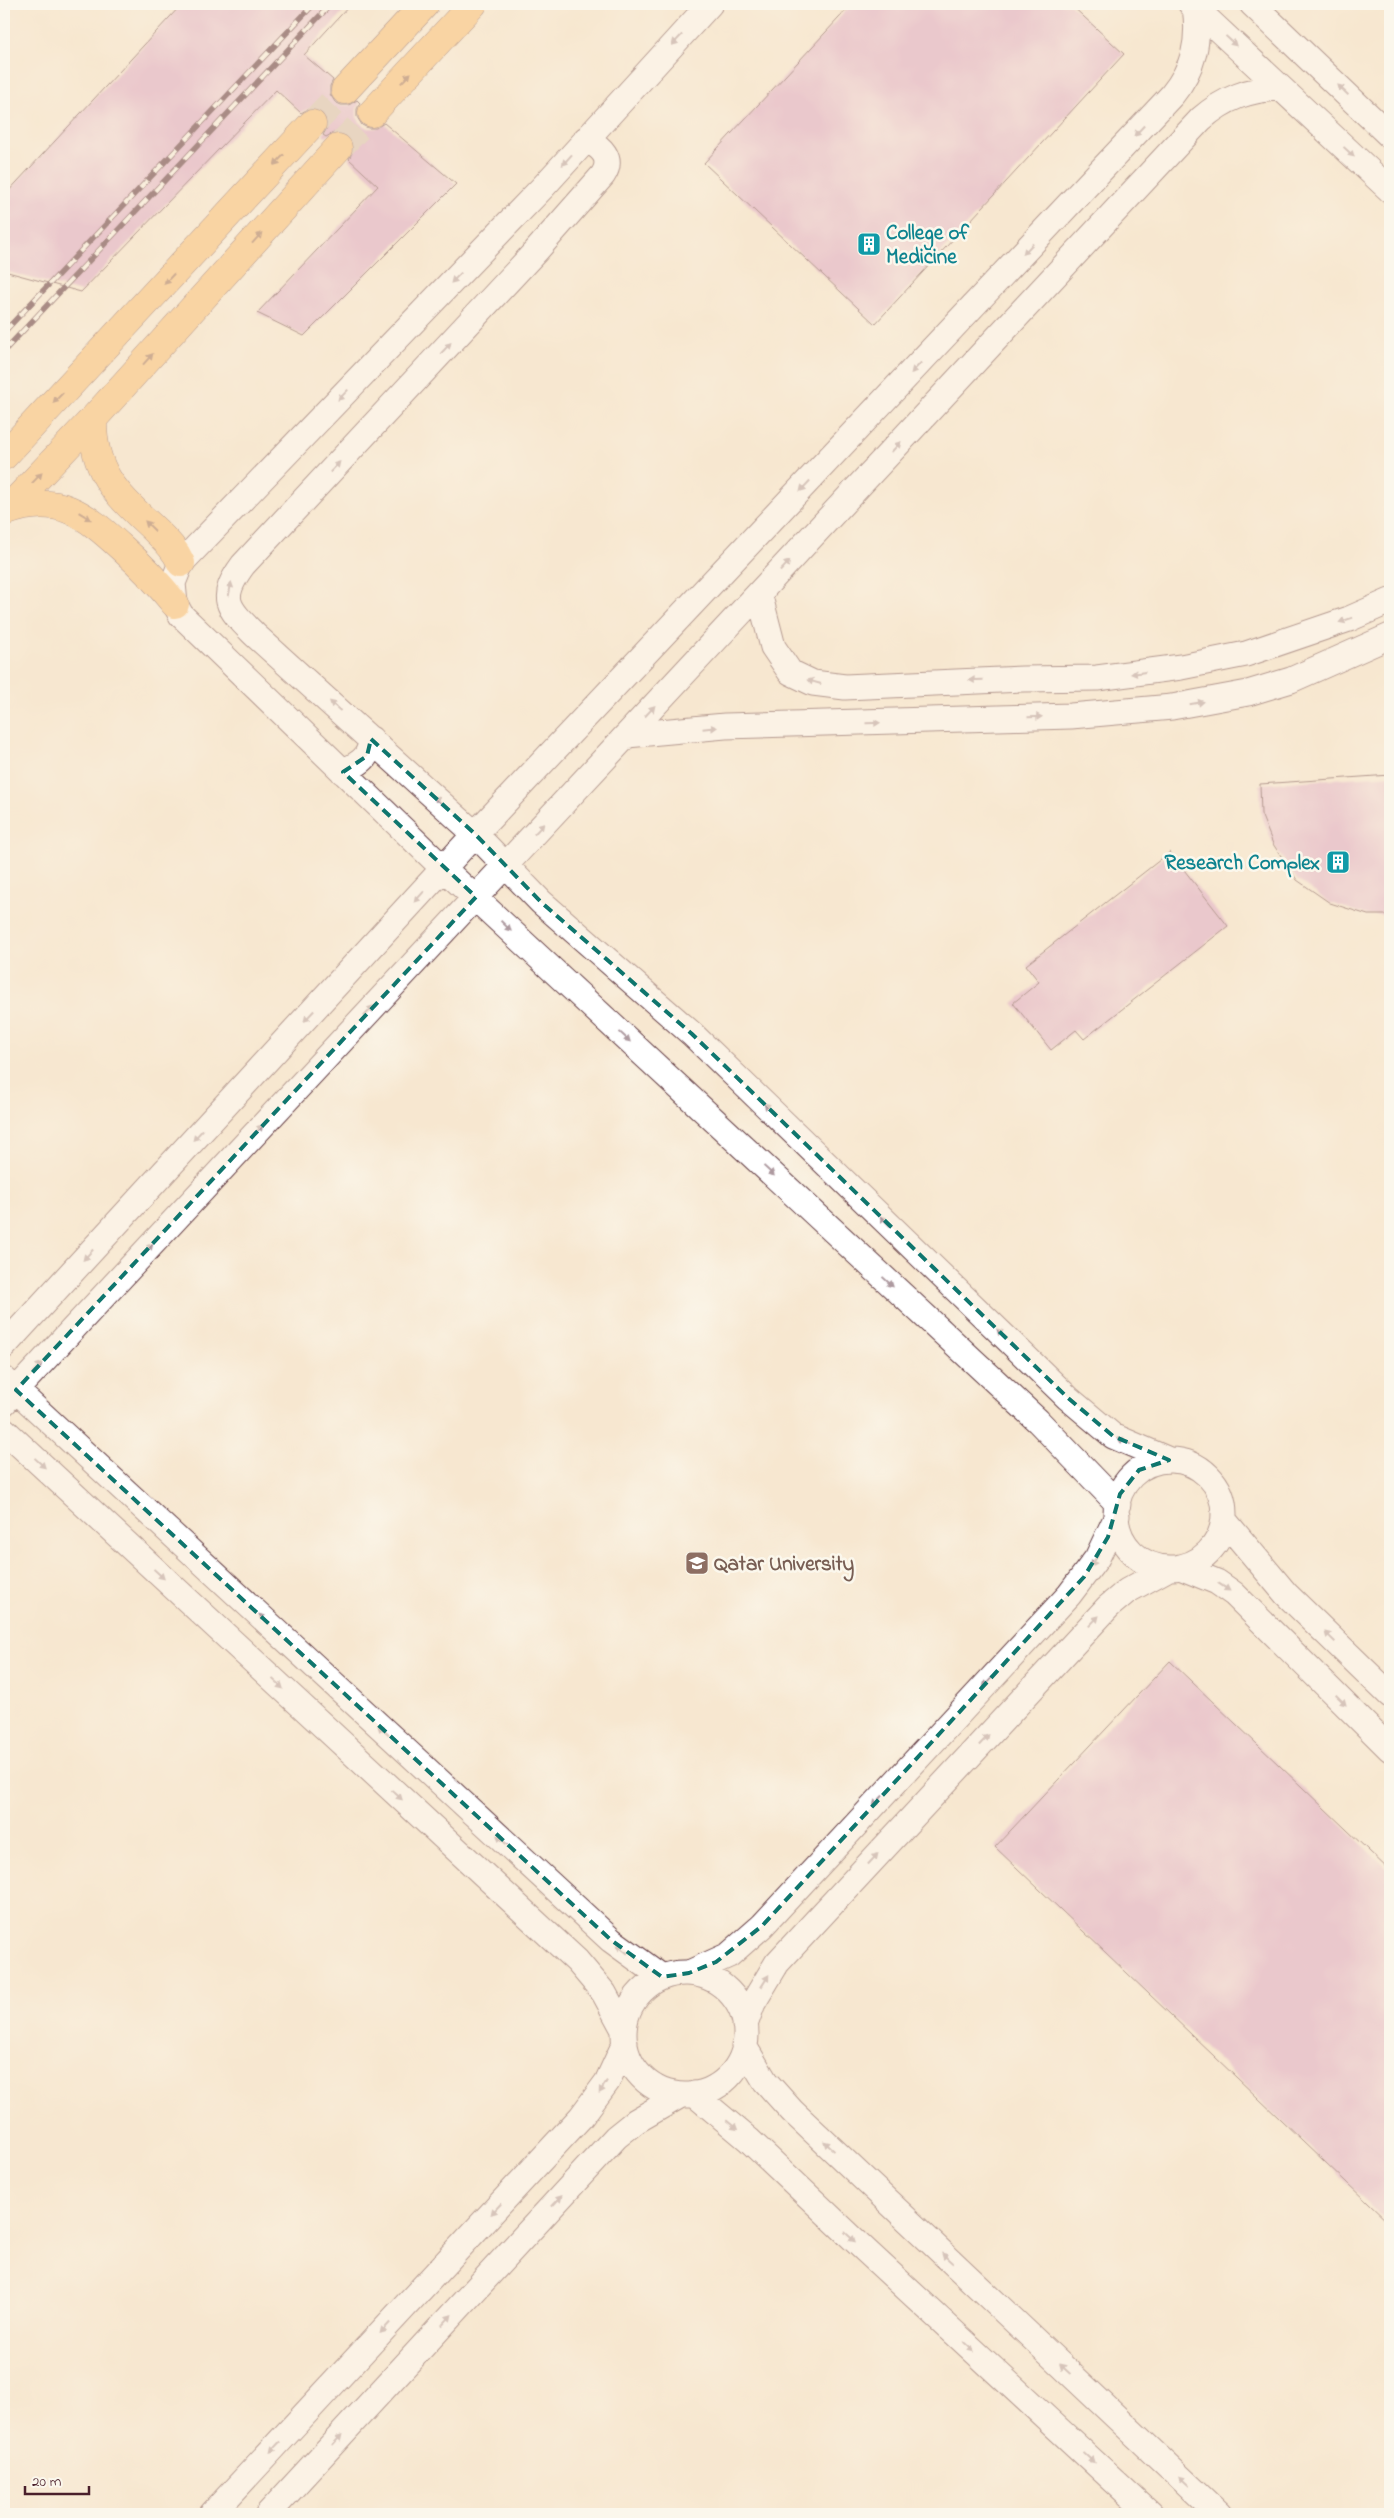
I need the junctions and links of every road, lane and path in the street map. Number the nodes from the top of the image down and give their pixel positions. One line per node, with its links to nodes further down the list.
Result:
1 (425, 4): 7 (main road)
2 (473, 4): 8 (main road, one-way to 2)
3 (710, 4): 11 (street, one-way to 11)
4 (1252, 4): 10 (street, one-way to 4)
5 (1193, 6): 6 (street, one-way to 6); 25 (street, one-way to 25)
6 (1281, 88): 13 (street, one-way to 13); 18 (street, one-way to 6)
7 (345, 90)
8 (372, 113)
9 (312, 124): 15 (main road, one-way to 15)
10 (1390, 136)
11 (586, 139): 17 (street, one-way to 17); 23 (street, one-way to 11)
12 (338, 148): 14 (main road, one-way to 12)
13 (1390, 190)
14 (93, 419): 16 (main road, one-way to 14); 17 (main road, one-way to 14)
15 (4, 456)
16 (4, 513): 20 (main road, one-way to 20)
17 (181, 563): 20 (street)
18 (759, 593): 19 (street, one-way to 18); 22 (street, one-way to 18)
19 (1390, 601)
20 (175, 604): 24 (street)
21 (1390, 636): 22 (street, one-way to 21)
22 (627, 736): 26 (street, one-way to 22)
23 (371, 739): 24 (street); 25 (street, one-way to 23)
24 (343, 772): 27 (street)
25 (475, 834): 26 (street); 27 (street)
26 (506, 865): 28 (street); 32 (street, one-way to 26)
27 (444, 869): 28 (street); 29 (street, one-way to 29)
28 (476, 897): 30 (street, one-way to 28); 33 (street, one-way to 33)
29 (4, 1346)
30 (8, 1391): 39 (street, one-way to 30)
31 (4, 1430): 41 (street, one-way to 41)
32 (1169, 1460): 33 (street); 34 (street)
33 (1117, 1510): 35 (street); 38 (street, one-way to 38)
34 (1224, 1520): 35 (street); 36 (street, one-way to 34)
35 (1175, 1567): 37 (street, one-way to 37); 40 (street, one-way to 35)
36 (1390, 1695)
37 (1390, 1749)
38 (689, 1973): 39 (street); 40 (street)
39 (662, 1977): 41 (street)
40 (744, 2035): 42 (street); 46 (street, one-way to 40)
41 (624, 2037): 42 (street); 43 (street, one-way to 43)
42 (687, 2095): 44 (street, one-way to 42); 45 (street, one-way to 45)
43 (212, 2514)
44 (268, 2514)
45 (1150, 2514)
46 (1219, 2514)

